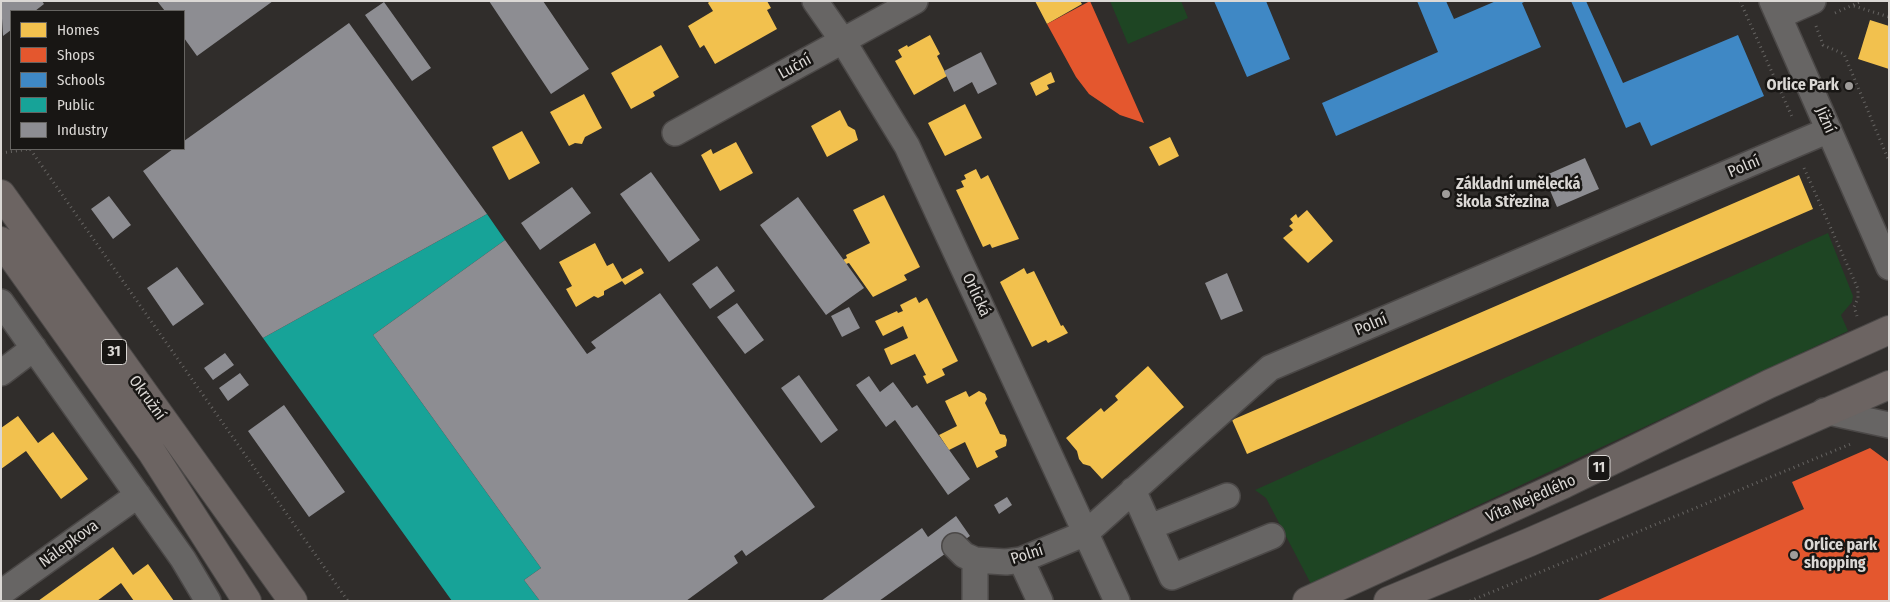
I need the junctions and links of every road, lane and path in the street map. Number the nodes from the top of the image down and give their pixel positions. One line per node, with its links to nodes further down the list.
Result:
1 (815, 1): 9 (street, Orlická)
2 (915, 1): 9 (street, Luční)
3 (1740, 1): 12 (path)
4 (1862, 1): 5 (path)
5 (1853, 5): 6 (path); 8 (path)
6 (1822, 8): 7 (street)
7 (1776, 9): 10 (street, Jižní); 16 (path)
8 (1889, 17)
9 (843, 40): 11 (street, Luční); 34 (street, Orlická)
10 (1829, 130): 12 (street, Polní); 19 (street, Jižní)
11 (675, 133)
12 (1794, 145): 22 (path); 30 (street, Polní)
13 (23, 150): 15 (path)
14 (31, 150): 41 (path)
15 (1, 153)
16 (1889, 162)
17 (1, 194): 40 (main road, Okružní / 31)
18 (1, 241): 39 (main road, Okružní / 31)
19 (1883, 243): 20 (street, Jižní)
20 (1889, 267)
21 (1, 302): 24 (street)
22 (1858, 319)
23 (1889, 330): 45 (main road, Víta Nejedlého / 11)
24 (34, 348): 25 (street); 31 (street)
25 (1, 373)
26 (1889, 385): 27 (main road, 11)
27 (1824, 411): 28 (street); 46 (main road, 11)
28 (1889, 425)
29 (1862, 440): 47 (path)
30 (1133, 490): 33 (street); 34 (street, Polní)
31 (138, 495): 37 (street, Nálepkova); 38 (street)
32 (1227, 496): 33 (street)
33 (1150, 527): 35 (street)
34 (1086, 533): 36 (street, Polní); 44 (street, Orlická)
35 (1272, 536)
36 (1020, 560): 42 (street, Polní); 43 (street)
37 (1, 593)
38 (208, 601)
39 (247, 601)
40 (293, 601)
41 (348, 601)
42 (975, 601)
43 (1040, 601)
44 (1117, 601)
45 (1307, 601)
46 (1388, 601)
47 (1470, 601)

